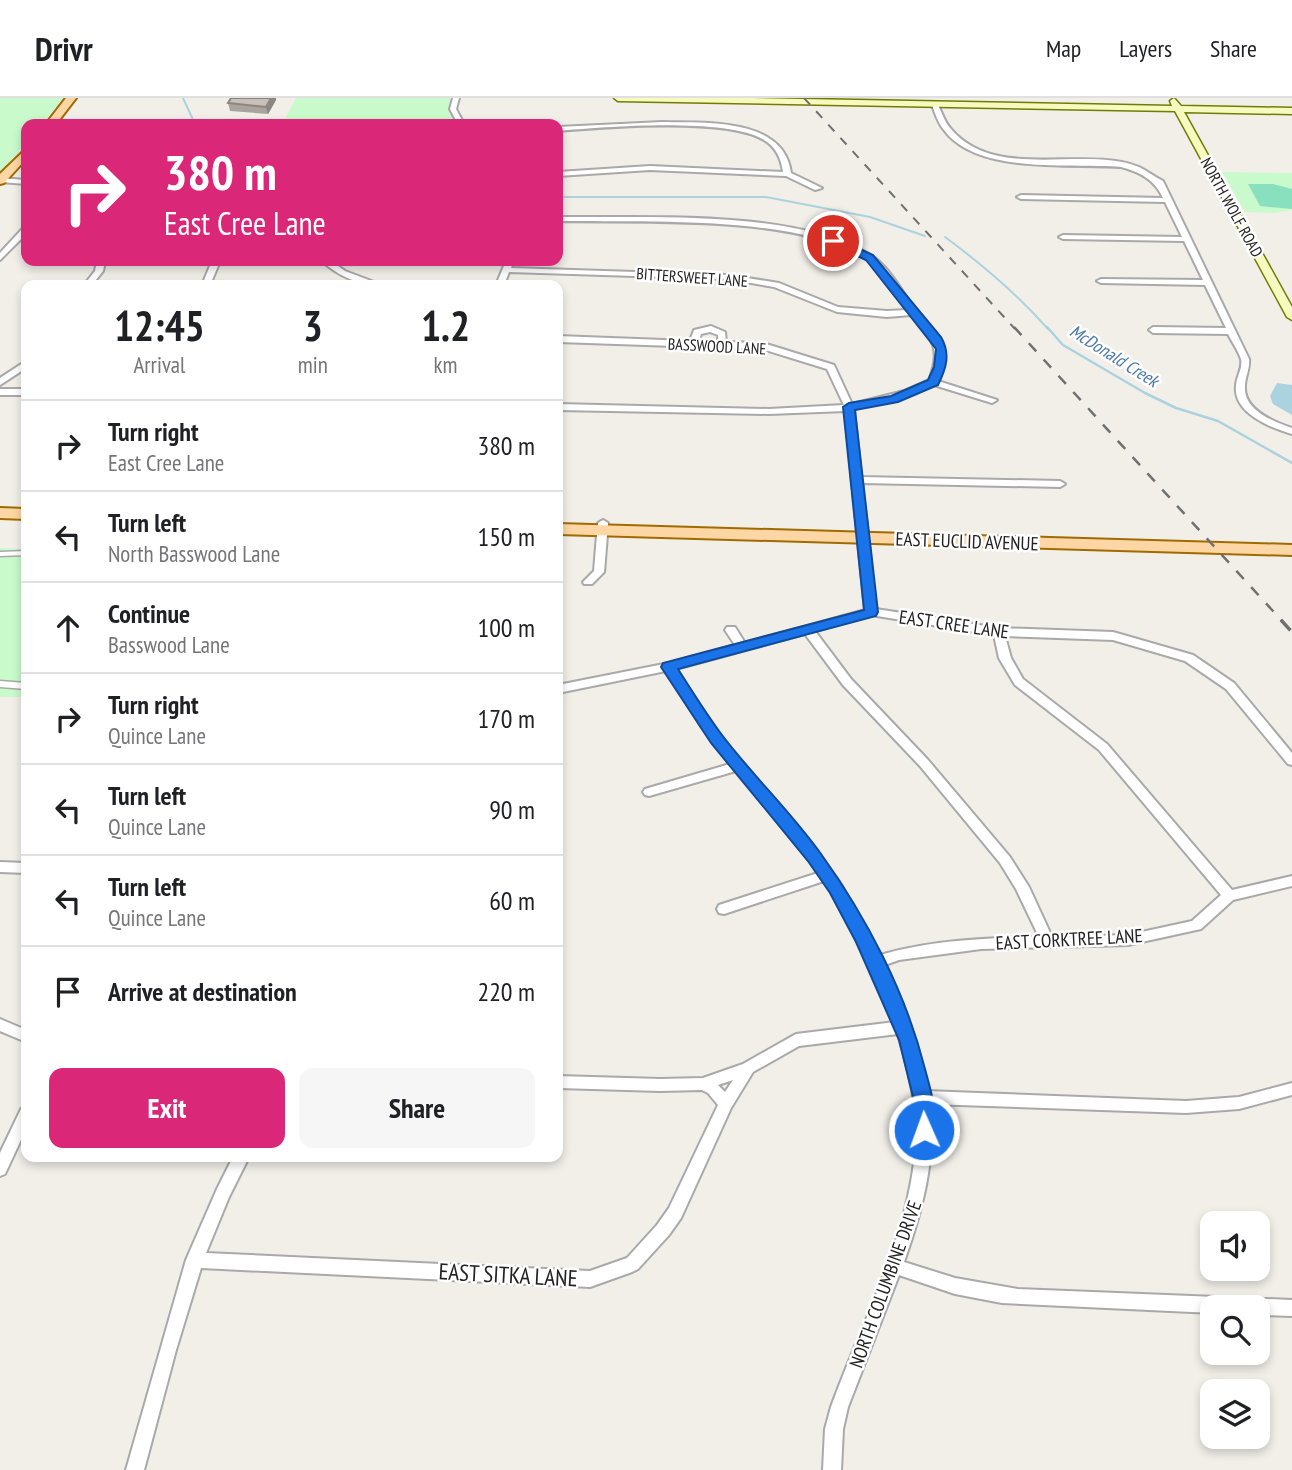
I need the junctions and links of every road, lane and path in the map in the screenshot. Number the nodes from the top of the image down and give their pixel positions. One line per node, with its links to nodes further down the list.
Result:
1 (72, 98): 8 (main road)
2 (456, 98): 9 (street)
3 (618, 98): 5 (main road)
4 (1172, 98): 6 (main road, NORTH WOLF ROAD)
5 (935, 104): 6 (main road); 13 (street)
6 (1178, 109): 7 (main road); 32 (main road, NORTH WOLF ROAD)
7 (1292, 111)
8 (55, 119)
9 (458, 119)
10 (563, 129): 15 (street)
11 (21, 158): 16 (main road)
12 (1148, 164): 13 (street)
13 (1137, 169): 20 (street)
14 (563, 174): 15 (street)
15 (787, 174): 18 (street)
16 (1, 180): 17 (street)
17 (21, 182)
18 (818, 188)
19 (1021, 197): 20 (street)
20 (1169, 200): 24 (street)
21 (563, 219): 31 (street)
22 (21, 235): 25 (street)
23 (1063, 237): 24 (street)
24 (1188, 239): 30 (street)
25 (0, 258)
26 (333, 266): 28 (street)
27 (527, 266): 31 (street, BITTERSWEET LANE)
28 (364, 280)
29 (1101, 281): 30 (street)
30 (1209, 283): 34 (street)
31 (913, 312): 40 (street)
32 (1291, 314)
33 (1153, 330): 34 (street)
34 (1232, 331): 46 (street)
35 (563, 340): 36 (street, BASSWOOD LANE)
36 (694, 344): 37 (street, BASSWOOD LANE); 37 (street)
37 (722, 344): 45 (street, BASSWOOD LANE)
38 (21, 367): 39 (street)
39 (0, 382)
40 (933, 382): 43 (street); 45 (street)
41 (0, 391): 42 (street)
42 (21, 392)
43 (992, 400)
44 (563, 407): 45 (street)
45 (849, 407): 47 (street, BASSWOOD LANE)
46 (1292, 431)
47 (856, 480): 48 (street); 56 (street, BASSWOOD LANE)
48 (1060, 484)
49 (0, 506): 50 (main road)
50 (21, 506)
51 (0, 513): 52 (main road)
52 (21, 514)
53 (563, 523): 54 (main road, EAST EUCLID AVENUE)
54 (603, 527): 55 (main road, EAST EUCLID AVENUE); 56 (main road, EAST EUCLID AVENUE); 61 (street)
55 (563, 529)
56 (862, 534): 57 (main road, EAST EUCLID AVENUE); 58 (main road, EAST EUCLID AVENUE); 62 (street, BASSWOOD LANE)
57 (1292, 542)
58 (1292, 550)
59 (21, 553): 60 (street)
60 (0, 554)
61 (588, 582)
62 (871, 612): 64 (street, EAST CREE LANE); 65 (street, EAST CREE LANE)
63 (731, 630): 66 (street)
64 (808, 630): 66 (street, EAST CREE LANE); 80 (street)
65 (999, 632): 71 (street, EAST CREE LANE); 78 (street)
66 (742, 647): 67 (street, EAST CREE LANE)
67 (668, 667): 70 (street, EAST CREE LANE); 72 (street, NORTH COLUMBINE DRIVE)
68 (0, 684): 69 (street)
69 (21, 686)
70 (563, 688)
71 (1292, 761)
72 (738, 766): 73 (street); 76 (street, NORTH COLUMBINE DRIVE)
73 (649, 792)
74 (0, 867): 75 (street)
75 (21, 868)
76 (826, 875): 79 (street); 81 (street, NORTH COLUMBINE DRIVE)
77 (1292, 881): 78 (street, EAST CORKTREE LANE)
78 (1229, 896): 80 (street, EAST CORKTREE LANE)
79 (724, 909)
80 (1048, 942): 81 (street, EAST CORKTREE LANE)
81 (876, 962): 83 (street, NORTH COLUMBINE DRIVE)
82 (0, 1025): 84 (street)
83 (904, 1027): 85 (street); 89 (street, NORTH COLUMBINE DRIVE)
84 (21, 1033)
85 (748, 1068): 87 (street); 90 (street, EAST SITKA LANE)
86 (563, 1082): 87 (street)
87 (703, 1084): 90 (street)
88 (1292, 1089): 89 (street)
89 (923, 1097): 95 (street, NORTH COLUMBINE DRIVE)
90 (726, 1104): 94 (street, EAST SITKA LANE)
91 (21, 1125): 93 (street)
92 (239, 1162): 94 (street)
93 (0, 1169)
94 (194, 1260): 97 (street)
95 (894, 1266): 96 (street); 98 (street, NORTH COLUMBINE DRIVE)
96 (1292, 1308)
97 (135, 1470)
98 (832, 1470)

